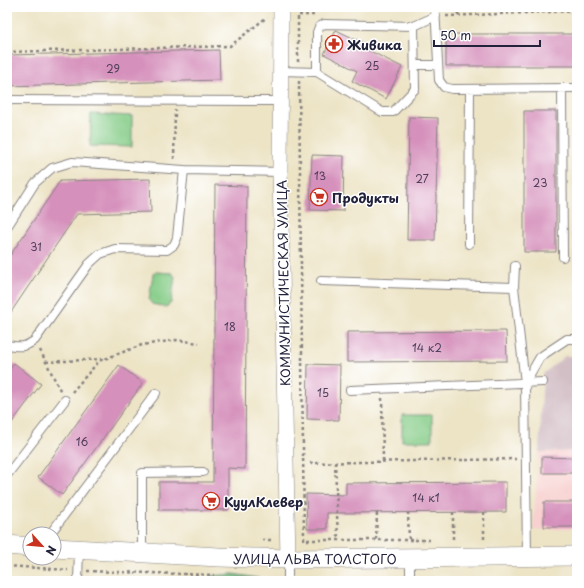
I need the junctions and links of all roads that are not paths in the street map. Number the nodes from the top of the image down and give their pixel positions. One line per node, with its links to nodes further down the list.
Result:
1 (435, 7): 3 (lane)
2 (275, 11): 7 (street, КОММУНИСТИЧЕСКАЯ УЛИЦА)
3 (436, 16): 4 (lane); 6 (lane)
4 (414, 26): 5 (lane); 8 (lane)
5 (415, 65): 6 (lane); 8 (lane)
6 (438, 65): 11 (lane)
7 (280, 71): 8 (lane); 13 (street, КОММУНИСТИЧЕСКАЯ УЛИЦА)
8 (317, 72)
9 (562, 88): 10 (lane); 11 (lane); 18 (lane)
10 (577, 88)
11 (470, 90): 17 (lane)
12 (7, 100): 13 (lane)
13 (280, 102): 15 (street, КОММУНИСТИЧЕСКАЯ УЛИЦА)
14 (184, 170): 15 (lane); 16 (lane); 23 (lane)
15 (280, 172): 40 (street, КОММУНИСТИЧЕСКАЯ УЛИЦА)
16 (7, 227)
17 (469, 244)
18 (563, 256)
19 (515, 266): 21 (lane)
20 (321, 281): 21 (lane)
21 (514, 287): 25 (lane)
22 (577, 339): 25 (lane)
23 (7, 345)
24 (543, 382): 25 (lane)
25 (525, 383): 26 (lane); 39 (lane)
26 (350, 390)
27 (156, 393): 31 (lane)
28 (65, 400): 30 (lane)
29 (203, 472): 37 (lane)
30 (7, 475)
31 (56, 526)
32 (7, 545): 33 (street)
33 (22, 546)
34 (62, 548): 35 (street, УЛИЦА ЛЬВА ТОЛСТОГО)
35 (79, 549): 37 (street, УЛИЦА ЛЬВА ТОЛСТОГО); 41 (lane)
36 (409, 549): 39 (street, УЛИЦА ЛЬВА ТОЛСТОГО); 40 (street, УЛИЦА ЛЬВА ТОЛСТОГО); 43 (lane)
37 (142, 553): 40 (street, УЛИЦА ЛЬВА ТОЛСТОГО)
38 (577, 556): 39 (street, УЛИЦА ЛЬВА ТОЛСТОГО)
39 (527, 557)
40 (288, 559): 42 (lane)
41 (78, 581)
42 (288, 581)
43 (410, 581)

